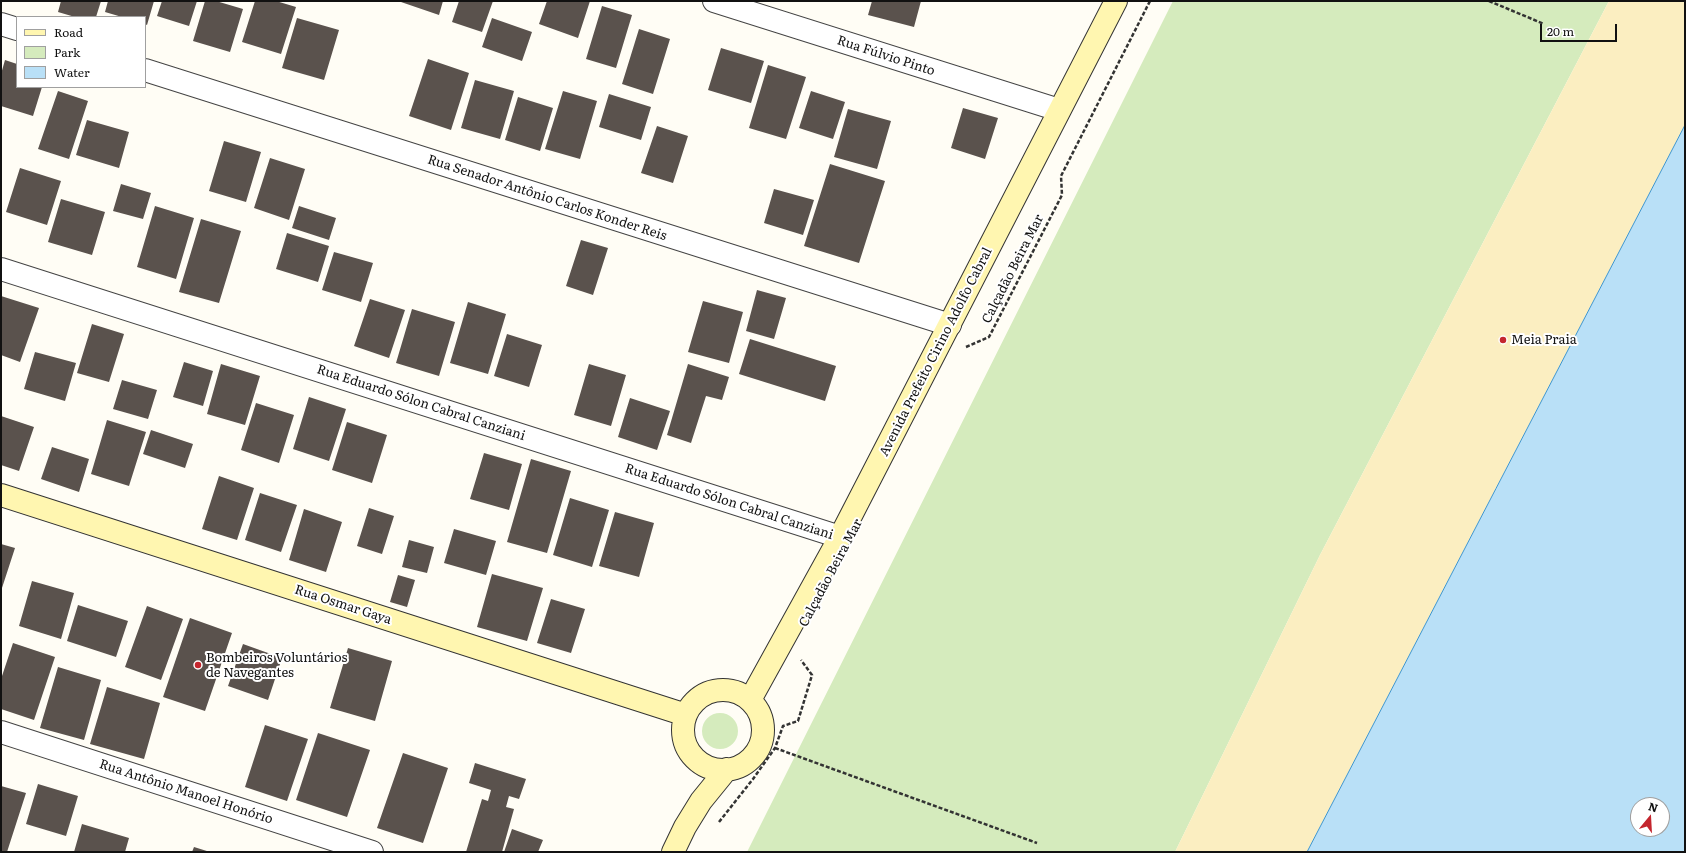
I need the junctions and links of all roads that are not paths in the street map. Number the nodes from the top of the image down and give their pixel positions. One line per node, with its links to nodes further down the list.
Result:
1 (714, 1): 6 (street, Rua Fúlvio Pinto)
2 (1116, 1): 6 (main road, Avenida Prefeito Cirino Adolfo Cabral)
3 (1, 24): 4 (street)
4 (16, 29)
5 (146, 70): 8 (street, Rua Senador Antônio Carlos Konder Reis)
6 (1059, 110): 8 (main road, Avenida Prefeito Cirino Adolfo Cabral)
7 (1, 269): 10 (street, Rua Eduardo Sólon Cabral Canziani)
8 (950, 326): 10 (main road, Avenida Prefeito Cirino Adolfo Cabral)
9 (1, 495): 12 (main road, Rua Osmar Gaya)
10 (840, 537): 11 (main road, Avenida Prefeito Cirino Adolfo Cabral)
11 (750, 700): 12 (main road); 14 (main road)
12 (686, 715): 14 (main road)
13 (1, 732): 15 (street, Rua Antônio Manoel Honório)
14 (727, 769): 16 (main road)
15 (372, 852)
16 (673, 852)

